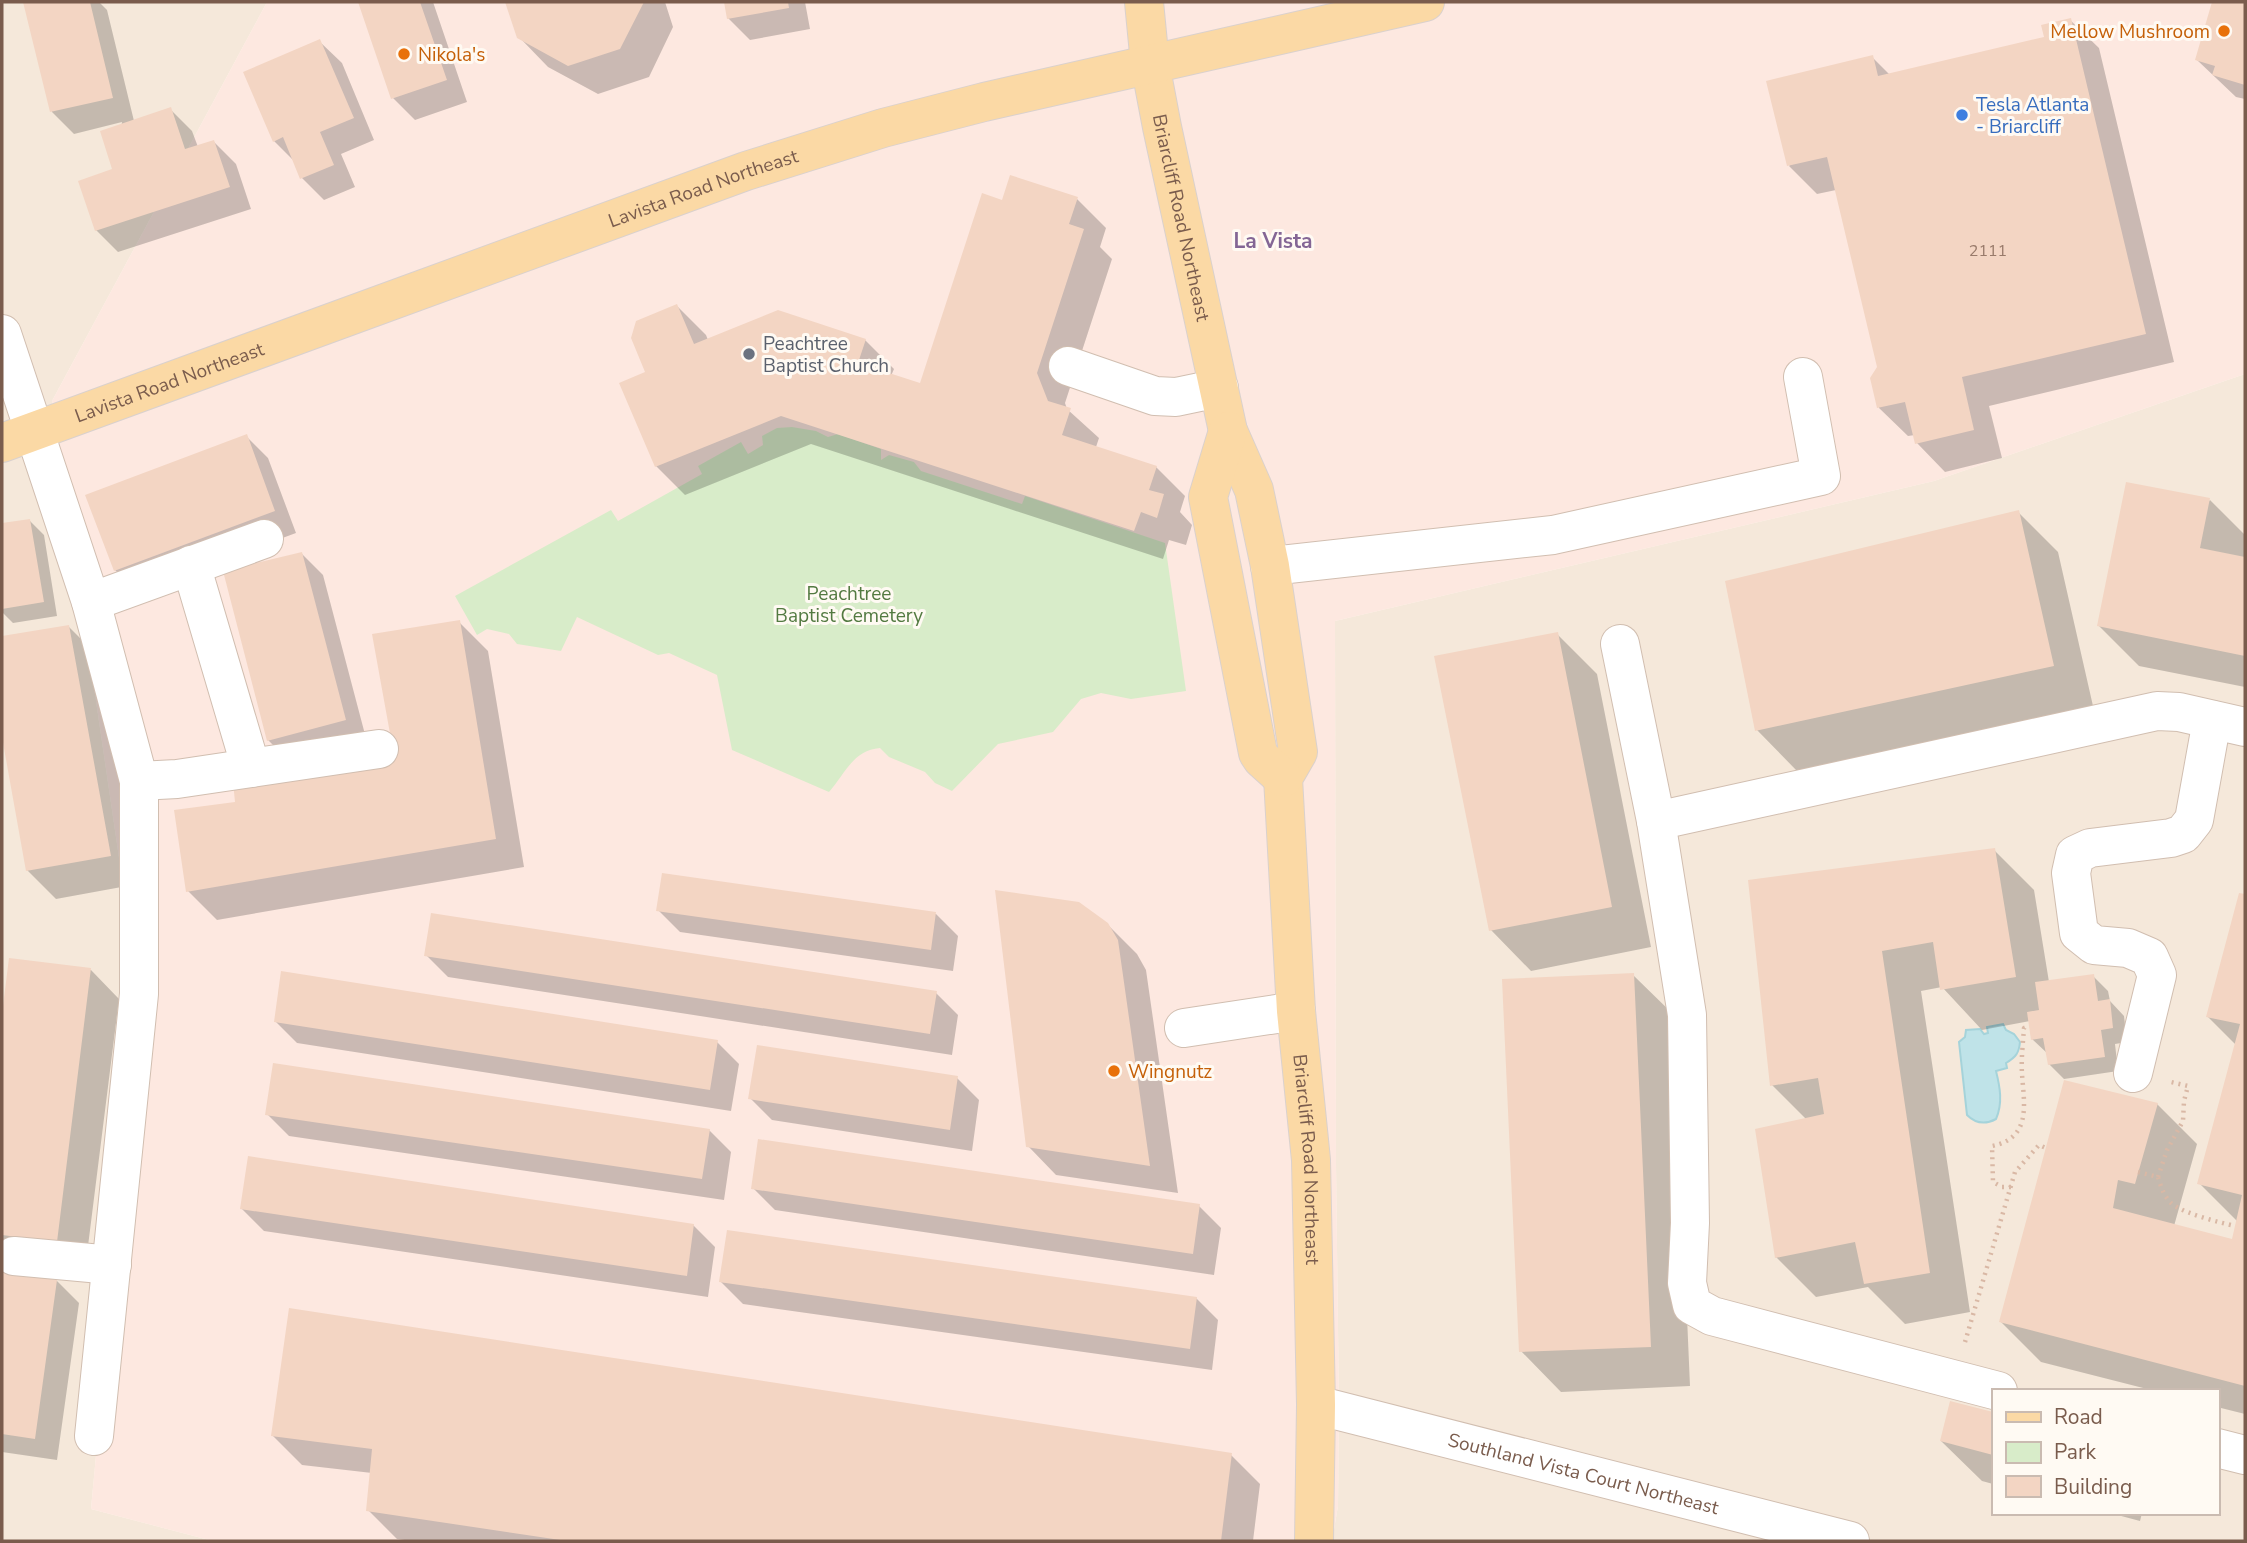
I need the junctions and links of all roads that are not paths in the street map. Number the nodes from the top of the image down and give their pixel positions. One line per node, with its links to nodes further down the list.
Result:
1 (1144, 2): 3 (main road, Briarcliff Road Northeast)
2 (1425, 2): 3 (main road, Lavista Road Northeast)
3 (1150, 64): 7 (main road, Briarcliff Road Northeast); 9 (main road, Lavista Road Northeast)
4 (2, 334): 9 (street)
5 (1068, 366): 7 (street)
6 (1802, 377): 12 (street)
7 (1219, 388): 8 (main road, Briarcliff Road Northeast)
8 (1228, 431): 12 (main road, Briarcliff Road Northeast); 18 (main road, Briarcliff Road Northeast)
9 (17, 437): 13 (street)
10 (264, 539): 11 (street)
11 (191, 565): 13 (street); 17 (street)
12 (1270, 566): 18 (main road, Briarcliff Road Northeast)
13 (91, 602): 19 (street)
14 (1620, 644): 20 (street)
15 (2229, 724): 20 (street); 23 (street)
16 (379, 749): 17 (street)
17 (251, 768): 19 (street)
18 (1283, 778): 21 (main road, Briarcliff Road Northeast)
19 (139, 780): 25 (street)
20 (1656, 821): 26 (street)
21 (1296, 1011): 22 (street); 27 (main road, Briarcliff Road Northeast)
22 (1184, 1028)
23 (2133, 1073)
24 (14, 1256): 25 (street)
25 (111, 1265): 28 (street)
26 (1992, 1390)
27 (1316, 1405): 31 (main road, Briarcliff Road Northeast); 32 (street, Southland Vista Court Northeast)
28 (94, 1436)
29 (2219, 1448): 30 (street)
30 (2245, 1455)
31 (1314, 1541)
32 (1850, 1541)

